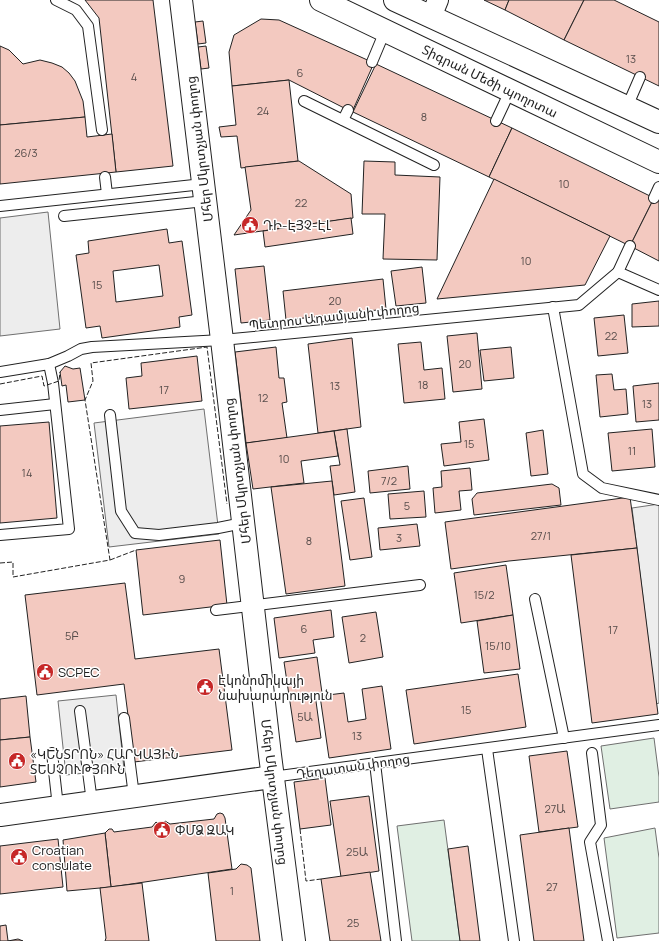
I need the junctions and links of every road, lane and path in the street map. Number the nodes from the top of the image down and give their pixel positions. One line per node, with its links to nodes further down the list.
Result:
1 (56, 0): 16 (lane)
2 (180, 0): 21 (street, Մհեր Մկրտչյան փողոց)
3 (321, 0): 6 (street, Տիգրան Մեծի պողոտա)
4 (395, 0): 5 (street)
5 (435, 8): 11 (street)
6 (385, 31): 7 (lane); 9 (street, Տիգրան Մեծի պողոտա)
7 (372, 62)
8 (640, 77): 11 (lane)
9 (510, 91): 14 (lane); 17 (street, Տիգրան Մեծի պողոտա)
10 (304, 101): 13 (lane)
11 (627, 107): 15 (street)
12 (348, 110): 13 (lane)
13 (344, 120): 18 (lane)
14 (496, 121)
15 (659, 122)
16 (102, 130)
17 (659, 162)
18 (434, 165)
19 (105, 177): 22 (lane)
20 (659, 187): 23 (lane)
21 (204, 192): 22 (lane); 25 (lane); 30 (street, Մհեր Մկրտչյան փողոց)
22 (107, 194): 24 (lane)
23 (654, 198)
24 (0, 206)
25 (64, 216)
26 (630, 246): 27 (lane)
27 (618, 272): 28 (lane); 29 (lane, Պետրոս Ադամյանի փողոց)
28 (659, 290)
29 (553, 307): 30 (lane, Պետրոս Ադամյանի փողոց); 36 (lane)
30 (222, 340): 31 (lane, Պետրոս Ադամյանի փողոց); 37 (street, Մհեր Մկրտչյան փողոց)
31 (49, 364): 32 (lane, Պետրոս Ադամյանի փողոց); 33 (lane)
32 (0, 372)
33 (55, 404): 34 (lane); 38 (lane)
34 (0, 410)
35 (110, 415): 37 (lane)
36 (659, 500)
37 (243, 523): 41 (street, Մհեր Մկրտչյան փողոց)
38 (0, 535)
39 (420, 585): 41 (lane)
40 (535, 599): 46 (lane)
41 (252, 605): 42 (lane); 51 (street, Մհեր Մկրտչյան փողոց)
42 (216, 610)
43 (80, 711): 53 (lane)
44 (124, 718): 52 (lane)
45 (659, 725): 46 (lane, Դեղատան փողոց)
46 (564, 738): 47 (lane, Դեղատան փողոց)
47 (487, 748): 50 (lane, Դեղատան փողոց); 58 (lane)
48 (52, 753): 54 (lane)
49 (592, 753): 59 (lane)
50 (376, 764): 51 (lane, Դեղատան փողոց); 57 (lane)
51 (272, 777): 52 (street, Դեղատան փողոց); 56 (street, Մհեր Մկրտչյան փողոց)
52 (134, 796): 53 (street, Դեղատան փողոց)
53 (92, 802): 54 (street, Դեղատան փողոց)
54 (58, 807): 55 (street, Դեղատան փողոց)
55 (0, 814)
56 (294, 941)
57 (396, 941)
58 (514, 941)
59 (608, 941)

